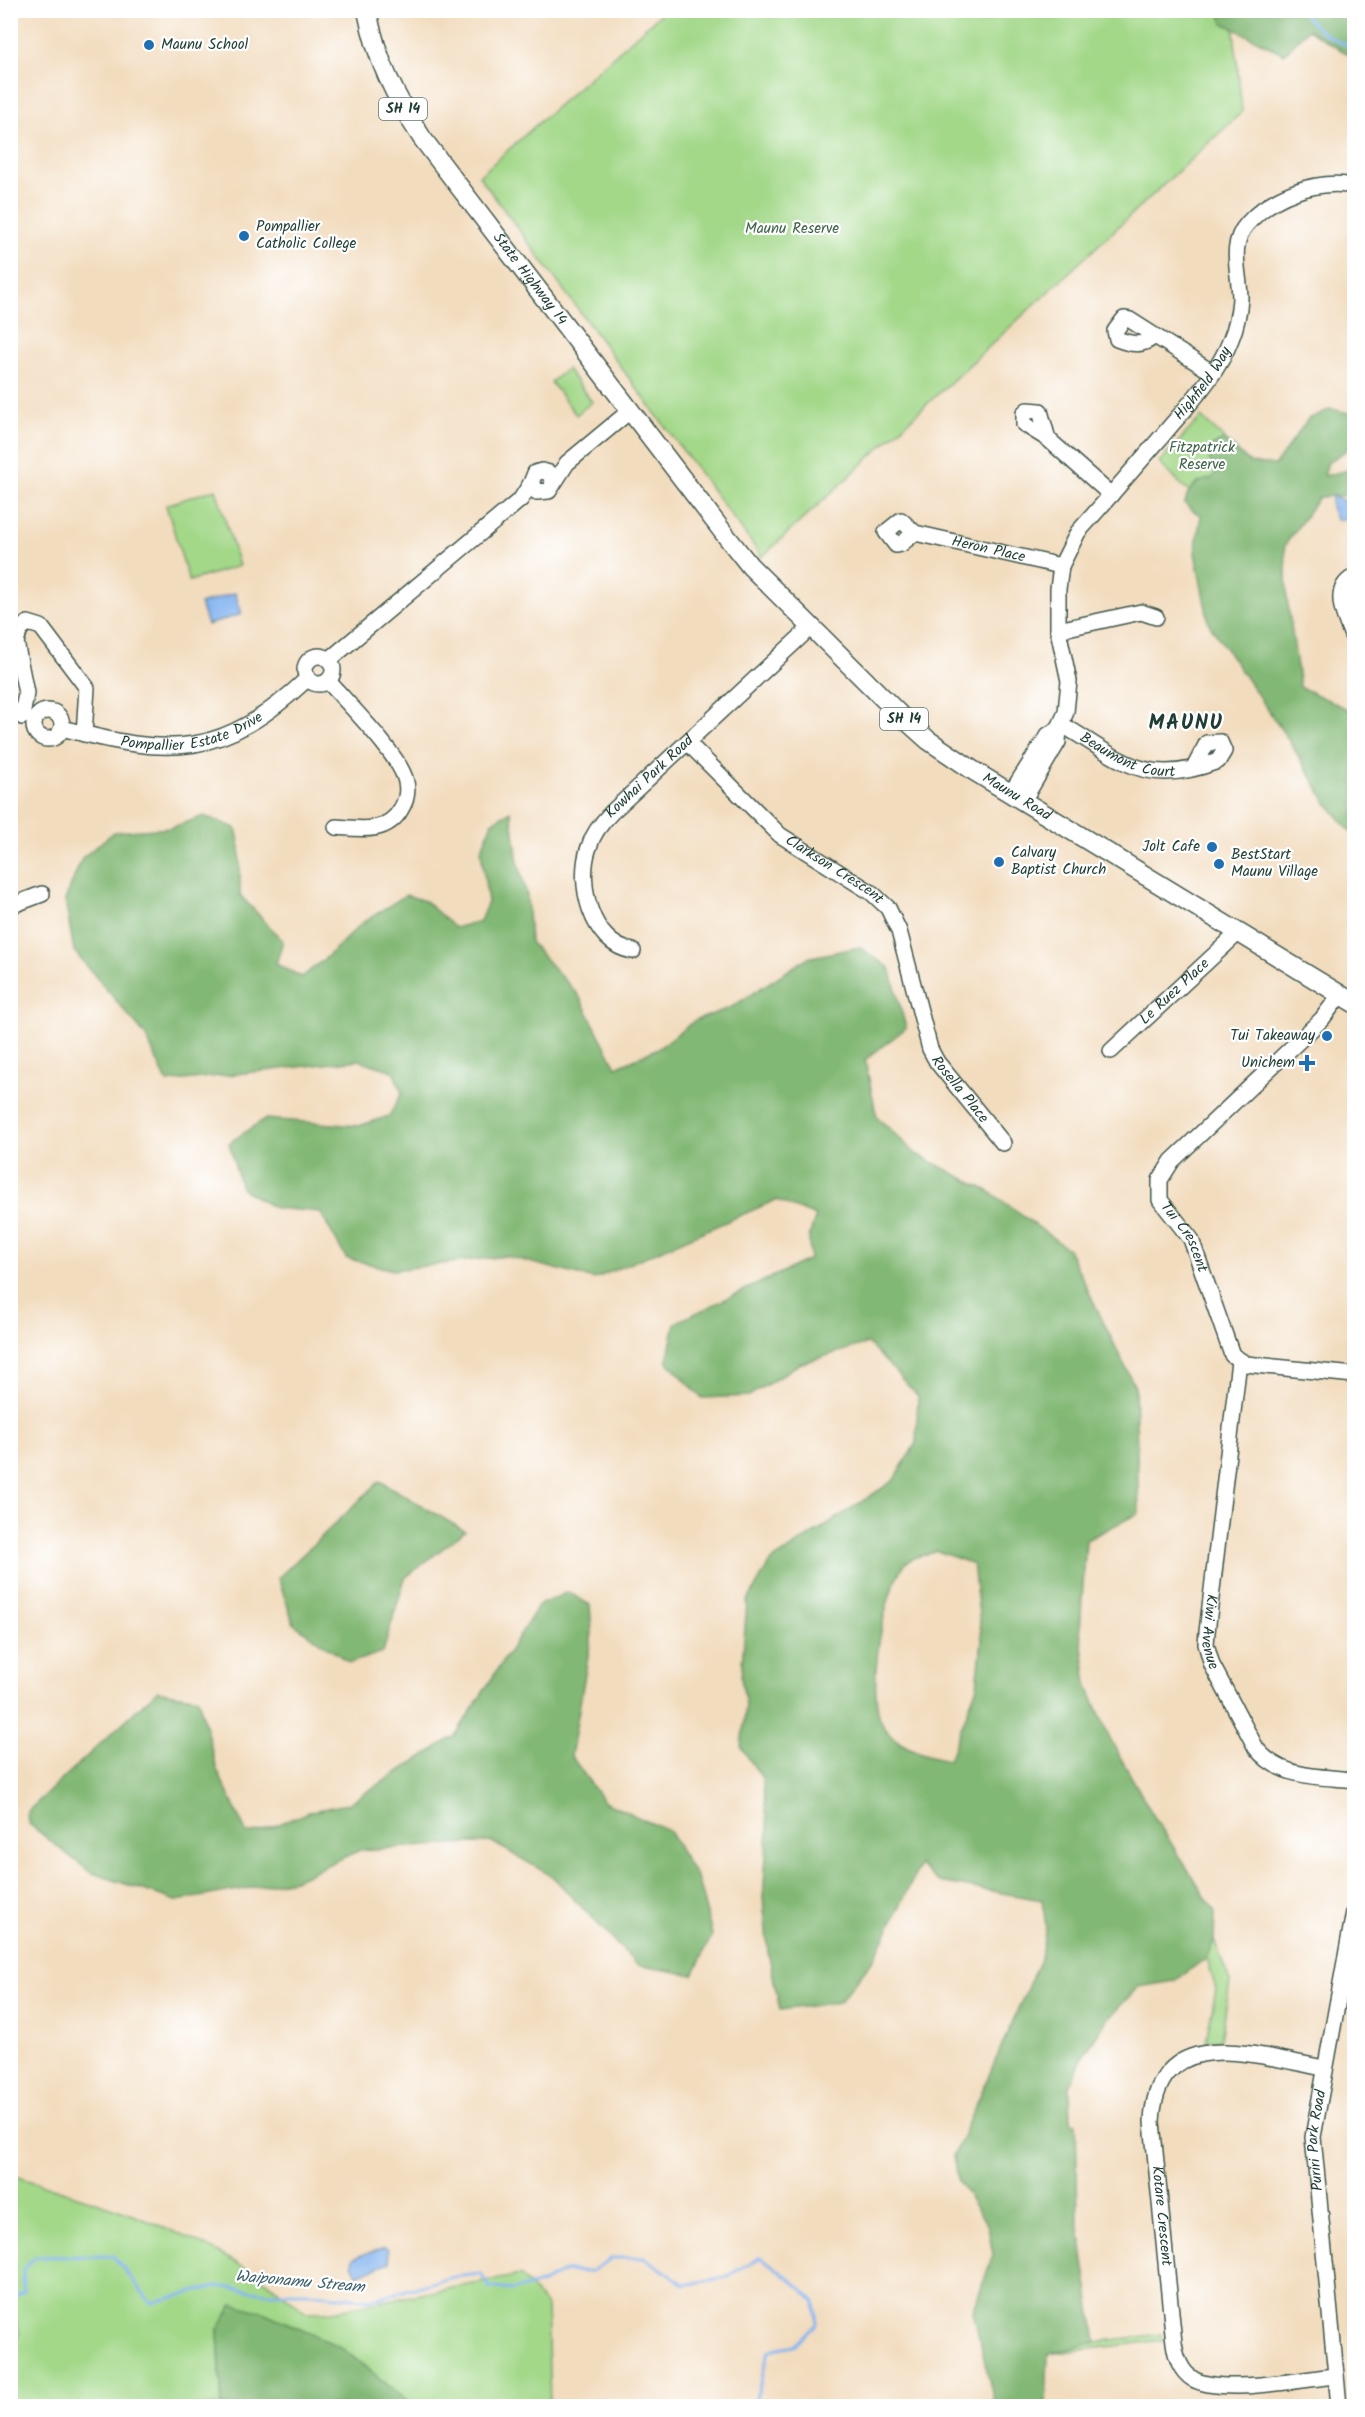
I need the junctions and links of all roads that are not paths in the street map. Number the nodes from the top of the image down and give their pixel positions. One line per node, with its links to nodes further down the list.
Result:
1 (367, 10): 5 (main road, State Highway 14 / SH 14)
2 (1354, 186): 4 (street, Highfield Way)
3 (1153, 337): 4 (street)
4 (1213, 373): 7 (street, Highfield Way)
5 (631, 411): 8 (main road, State Highway 14 / SH 14); 16 (street, Pompallier Estate Drive)
6 (1048, 439): 7 (street)
7 (1111, 495): 10 (street, Highfield Way)
8 (723, 532): 13 (main road, Maunu Road / SH 14)
9 (915, 533): 10 (street, Heron Place)
10 (1061, 566): 14 (street, Highfield Way)
11 (1354, 577): 15 (street)
12 (1156, 617): 14 (street)
13 (811, 627): 22 (street, Kowhai Park Road); 24 (main road, Maunu Road / SH 14)
14 (1058, 630): 20 (street, Highfield Way)
15 (1354, 639)
16 (329, 660): 17 (street, Pompallier Estate Drive); 18 (street)
17 (308, 678): 18 (street); 21 (street, Pompallier Estate Drive)
18 (328, 681): 25 (street)
19 (22, 717): 21 (street, Pompallier Estate Drive); 21 (street)
20 (1060, 726): 23 (street, Beaumont Court); 24 (street)
21 (84, 734)
22 (687, 742): 29 (street, Kowhai Park Road); 31 (street, Clarkson Crescent)
23 (1195, 766)
24 (1017, 797): 28 (main road, Maunu Road / SH 14)
25 (336, 827)
26 (42, 894): 27 (street)
27 (10, 906)
28 (1239, 932): 30 (main road, Maunu Road / SH 14); 32 (street, Le Ruez Place)
29 (633, 951)
30 (1347, 999): 34 (street, Tui Crescent)
31 (925, 1032): 33 (street, Rosella Place)
32 (1111, 1051)
33 (1003, 1143)
34 (1239, 1361): 35 (street); 36 (street, Kiwi Avenue)
35 (1354, 1375)
36 (1354, 1780)
37 (1354, 1912): 38 (street, Puriri Park Road)
38 (1348, 1979): 39 (street, Puriri Park Road)
39 (1324, 2068): 40 (street, Puriri Park Road); 40 (street, Kotare Crescent)
40 (1336, 2376): 41 (street, Puriri Park Road)
41 (1339, 2406)

